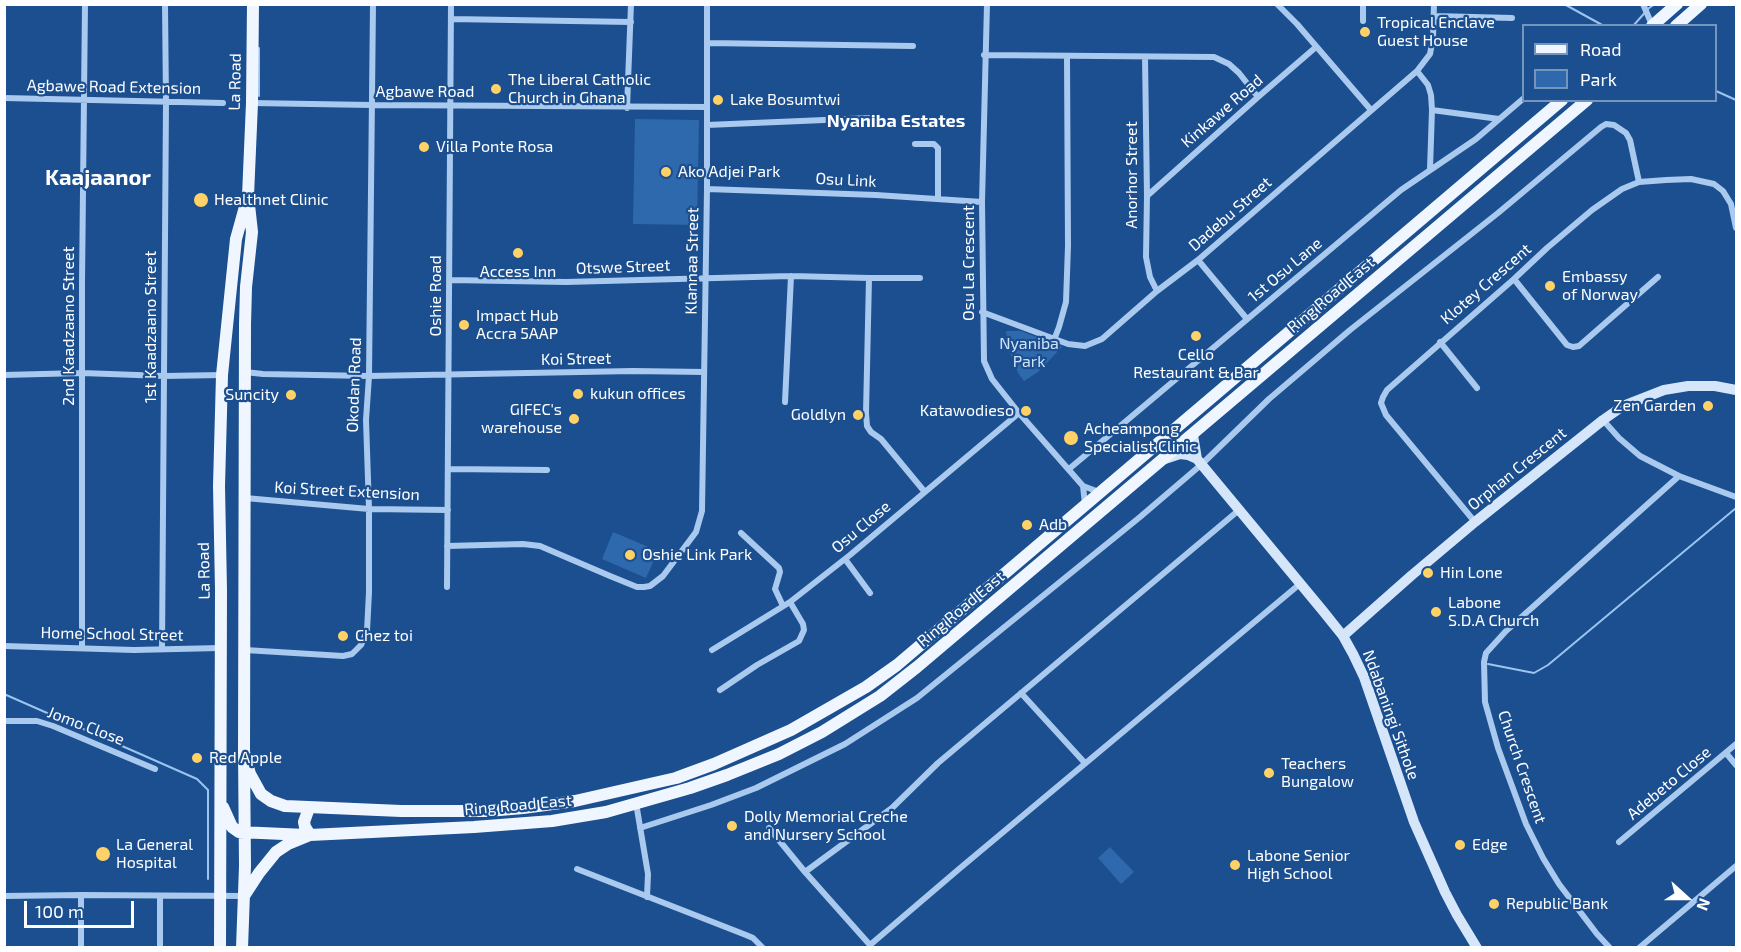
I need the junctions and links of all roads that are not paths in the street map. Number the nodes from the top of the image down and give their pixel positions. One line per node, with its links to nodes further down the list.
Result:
1 (85, 4): 31 (street, 2nd Kaadzaano Street)
2 (165, 4): 33 (street, 1st Kaadzaano Street)
3 (253, 4): 36 (main road, La Road)
4 (373, 4): 38 (street, Okodan Road)
5 (451, 4): 17 (street, Oshie Road)
6 (631, 4): 19 (street)
7 (707, 4): 22 (street, Klannaa Street)
8 (987, 4): 25 (street, Osu La Crescent)
9 (1277, 4): 24 (street)
10 (1363, 4): 18 (street)
11 (1434, 4): 15 (street, Dadebu Street)
12 (1677, 4): 20 (main road)
13 (1701, 4): 21 (main road)
14 (1643, 6): 20 (street)
15 (1434, 16): 16 (street); 28 (street, Dadebu Street)
16 (1512, 18)
17 (450, 19): 19 (street); 39 (street, Oshie Road)
18 (1363, 21)
19 (631, 22): 41 (street)
20 (1650, 22)
21 (1678, 24)
22 (707, 44): 23 (street); 40 (street, Klannaa Street)
23 (914, 46)
24 (1316, 47): 29 (street, Kinkawe Road); 42 (street)
25 (984, 55): 26 (street); 56 (street, Osu La Crescent)
26 (1067, 56): 27 (street); 71 (street)
27 (1145, 57): 29 (street); 54 (street, Anorhor Street)
28 (1417, 71): 42 (street, Dadebu Street); 43 (street)
29 (1258, 97): 54 (street, Kinkawe Road)
30 (4, 98): 31 (street, Agbawe Road Extension)
31 (85, 100): 33 (street, Agbawe Road Extension); 75 (street, 2nd Kaadzaano Street)
32 (1522, 100): 45 (street, 1st Osu Lane)
33 (166, 102): 37 (street, Agbawe Road Extension); 80 (street, 1st Kaadzaano Street)
34 (1560, 102): 47 (main road, Ring Road East)
35 (1585, 102): 48 (main road, Ring Road East)
36 (252, 103): 38 (street, Agbawe Road); 53 (main road, La Road)
37 (223, 104)
38 (371, 105): 39 (street, Agbawe Road); 78 (street, Okodan Road)
39 (450, 105): 41 (street, Agbawe Road); 65 (street, Oshie Road)
40 (707, 107): 41 (street, Agbawe Road); 46 (street, Klannaa Street)
41 (627, 108)
42 (1371, 110): 58 (street, Dadebu Street)
43 (1432, 110): 45 (street); 50 (street)
44 (871, 118): 46 (street)
45 (1499, 119): 50 (street, 1st Osu Lane)
46 (707, 124): 52 (street, Klannaa Street)
47 (1532, 126): 48 (main road); 95 (main road, Ring Road East)
48 (1542, 138): 86 (main road, Ring Road East)
49 (915, 144): 55 (street)
50 (1430, 170): 68 (street, 1st Osu Lane)
51 (1640, 182): 57 (street, Klotey Crescent); 64 (street, Klotey Crescent); 88 (street)
52 (707, 189): 55 (street, Osu Link); 61 (street, Klannaa Street)
53 (248, 196): 69 (main road, La Road); 70 (main road, La Road)
54 (1147, 196): 66 (street, Anorhor Street)
55 (938, 199): 56 (street, Osu Link)
56 (982, 202): 67 (street, Osu La Crescent)
57 (1737, 228)
58 (1197, 260): 66 (street, Dadebu Street); 68 (street)
59 (791, 276): 61 (street, Otswe Street); 63 (street, Otswe Street); 83 (street)
60 (1658, 277): 64 (street)
61 (706, 278): 65 (street, Otswe Street); 74 (street, Klannaa Street)
62 (921, 278): 63 (street, Otswe Street)
63 (869, 279): 94 (street)
64 (1514, 279): 72 (street, Klotey Crescent)
65 (450, 280): 79 (street, Oshie Road)
66 (1157, 291): 71 (street, Dadebu Street)
67 (982, 312): 71 (street, Dadebu Street); 84 (street, Osu La Crescent)
68 (1247, 319): 91 (street, 1st Osu Lane)
69 (226, 323): 70 (main road); 77 (main road, La Road)
70 (245, 324): 73 (main road, La Road)
71 (1054, 340)
72 (1440, 342): 81 (street); 102 (street, Klotey Crescent)
73 (245, 372): 78 (street, Koi Street); 97 (main road, La Road)
74 (704, 372): 79 (street, Koi Street); 104 (street, Klannaa Street)
75 (82, 373): 76 (street); 80 (street); 114 (street, 2nd Kaadzaano Street)
76 (4, 375)
77 (222, 375): 80 (street); 109 (main road, La Road)
78 (369, 375): 79 (street, Koi Street); 99 (street, Okodan Road)
79 (449, 375): 89 (street, Oshie Road)
80 (164, 376): 116 (street, 1st Kaadzaano Street)
81 (1477, 388)
82 (1737, 390): 85 (street, Orphan Crescent)
83 (785, 402)
84 (1019, 413): 91 (street, Osu La Crescent); 94 (street, Osu Close)
85 (1602, 420): 92 (street); 102 (street, Orphan Crescent)
86 (1193, 435): 87 (main road, Ring Road East); 88 (street, Ndabaningi Sithole)
87 (1165, 459): 88 (street); 126 (main road, Ring Road East)
88 (1199, 461): 101 (street, Ndabaningi Sithole); 133 (street)
89 (448, 470): 90 (street); 100 (street, Oshie Road)
90 (547, 470)
91 (1069, 470): 93 (street, Osu La Crescent)
92 (1679, 476): 96 (street); 154 (street, Church Crescent)
93 (1083, 486): 95 (street, Osu La Crescent); 98 (street)
94 (924, 491): 105 (street, Osu Close)
95 (1099, 492): 98 (main road, Ring Road East)
96 (1737, 497)
97 (245, 498): 99 (street, Koi Street Extension); 108 (main road, La Road)
98 (1085, 504): 123 (main road, Ring Road East)
99 (369, 509): 100 (street, Koi Street Extension); 117 (street, Okodan Road)
100 (448, 510): 104 (street, Oshie Road)
101 (1239, 510): 106 (street, Ndabaningi Sithole); 120 (street)
102 (1475, 522): 112 (street, Orphan Crescent)
103 (741, 533): 111 (street)
104 (447, 546): 107 (street, Oshie Road)
105 (845, 559): 110 (street); 111 (street, Osu Close)
106 (1301, 583): 112 (street, Ndabaningi Sithole); 127 (street)
107 (447, 587)
108 (244, 590): 109 (main road); 117 (main road, La Road)
109 (221, 591): 115 (main road, La Road)
110 (870, 593)
111 (787, 604): 118 (street, Osu Close); 119 (street)
112 (1343, 636): 153 (street, Ndabaningi Sithole)
113 (4, 646): 114 (street, Home School Street)
114 (82, 648): 116 (street, Home School Street)
115 (220, 648): 116 (street, Home School Street); 130 (main road, La Road)
116 (162, 649)
117 (245, 650): 124 (main road, La Road)
118 (712, 650)
119 (720, 690)
120 (1021, 693): 127 (street); 140 (street)
121 (4, 721): 129 (street, Jomo Close)
122 (1737, 744): 125 (street, Adebeto Close)
123 (751, 748): 126 (main road); 132 (main road, Ring Road East)
124 (243, 752): 132 (main road, Ring Road East); 135 (main road, La Road)
125 (1726, 753): 128 (street); 137 (street, Adebeto Close)
126 (758, 762): 131 (main road, Ring Road East)
127 (1084, 762): 147 (street)
128 (1737, 765)
129 (155, 769)
130 (220, 798): 135 (main road); 145 (main road, La Road)
131 (636, 803): 133 (street); 136 (main road, Ring Road East)
132 (309, 808): 136 (main road)
133 (640, 828): 146 (street)
134 (769, 828): 140 (street)
135 (245, 831): 136 (main road); 143 (main road, La Road)
136 (310, 835): 143 (main road, Ring Road East)
137 (1619, 842)
138 (1737, 866): 155 (street)
139 (577, 869): 146 (street)
140 (805, 872): 147 (street)
141 (81, 895): 142 (street); 144 (street); 148 (street)
142 (4, 896)
143 (244, 896): 145 (street); 151 (main road, La Road)
144 (160, 897): 145 (street); 149 (street)
145 (220, 897): 150 (main road, La Road)
146 (647, 897): 152 (street)
147 (870, 946)
148 (81, 948)
149 (160, 948)
150 (220, 948)
151 (242, 948)
152 (763, 948)
153 (1477, 948)
154 (1610, 948)
155 (1639, 948)

